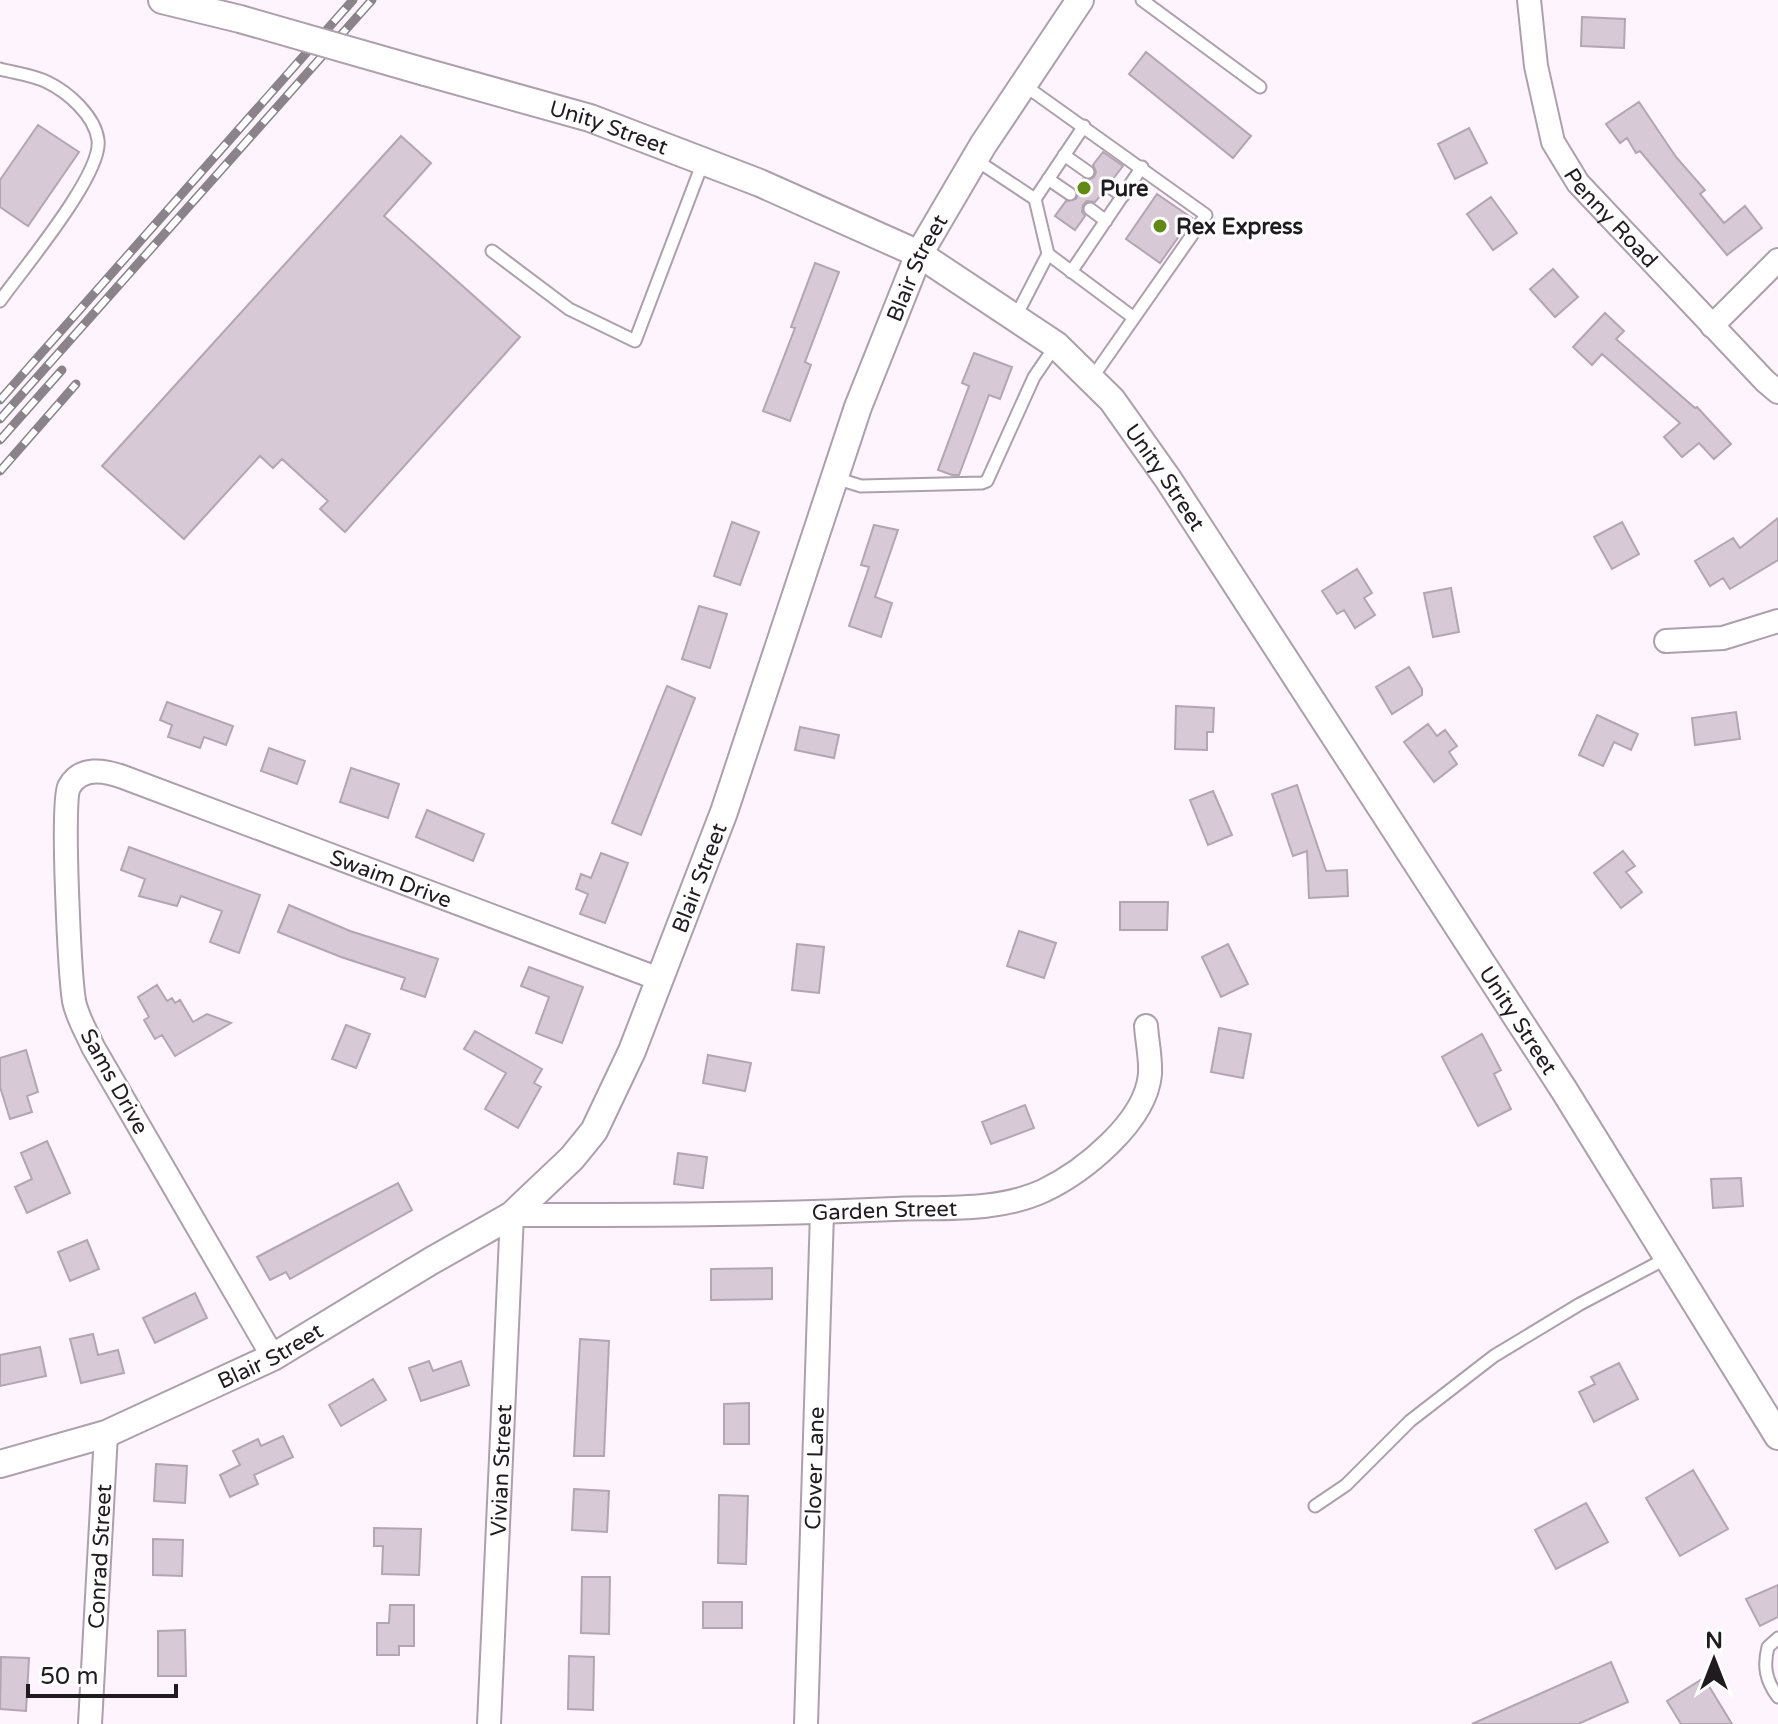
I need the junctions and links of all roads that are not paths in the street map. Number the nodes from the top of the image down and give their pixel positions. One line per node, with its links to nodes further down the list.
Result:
1 (162, 0): 11 (street, Unity Street, bridge)
2 (1080, 0): 6 (street, Blair Street)
3 (1142, 0): 7 (lane)
4 (1529, 0): 29 (street, Penny Road)
5 (0, 69): 26 (lane)
6 (1024, 84): 8 (lane); 10 (street, Blair Street)
7 (1260, 87)
8 (1084, 126): 9 (lane); 12 (lane)
9 (1064, 155): 13 (lane); 14 (lane)
10 (976, 159): 18 (lane); 22 (street, Blair Street)
11 (704, 161): 21 (lane); 22 (street, Unity Street)
12 (1142, 167): 17 (lane); 28 (lane)
13 (1088, 172)
14 (1048, 179): 16 (lane); 18 (lane)
15 (1108, 186): 17 (lane)
16 (1070, 194)
17 (1123, 196): 20 (lane)
18 (1035, 199): 23 (lane)
19 (1090, 209): 20 (lane)
20 (1106, 221): 25 (lane)
21 (492, 251)
22 (919, 254): 27 (street, Unity Street); 33 (street, Blair Street)
23 (1048, 254): 25 (lane); 27 (lane)
24 (1778, 260): 29 (street)
25 (1071, 272): 28 (lane)
26 (0, 301)
27 (1015, 318): 30 (street, Unity Street)
28 (1134, 318): 31 (lane)
29 (1712, 326): 32 (street, Penny Road)
30 (1056, 345): 31 (street, Unity Street); 33 (lane)
31 (1091, 379): 41 (street, Unity Street)
32 (1778, 392)
33 (835, 478): 37 (street, Blair Street)
34 (1778, 621): 35 (street)
35 (1666, 641)
36 (123, 777): 37 (street, Swaim Drive); 42 (street, Sams Drive)
37 (659, 979): 40 (street, Blair Street)
38 (1146, 1026): 39 (street, Garden Street)
39 (822, 1213): 40 (street, Garden Street); 51 (street, Clover Lane)
40 (512, 1215): 42 (street, Blair Street); 50 (street, Vivian Street)
41 (1667, 1257): 44 (street, Unity Street); 46 (lane)
42 (273, 1357): 43 (street, Blair Street)
43 (106, 1434): 45 (street, Blair Street); 49 (street, Conrad Street)
44 (1778, 1436)
45 (0, 1464)
46 (1315, 1506)
47 (1778, 1638): 48 (lane)
48 (1778, 1697)
49 (90, 1724)
50 (489, 1724)
51 (806, 1724)

